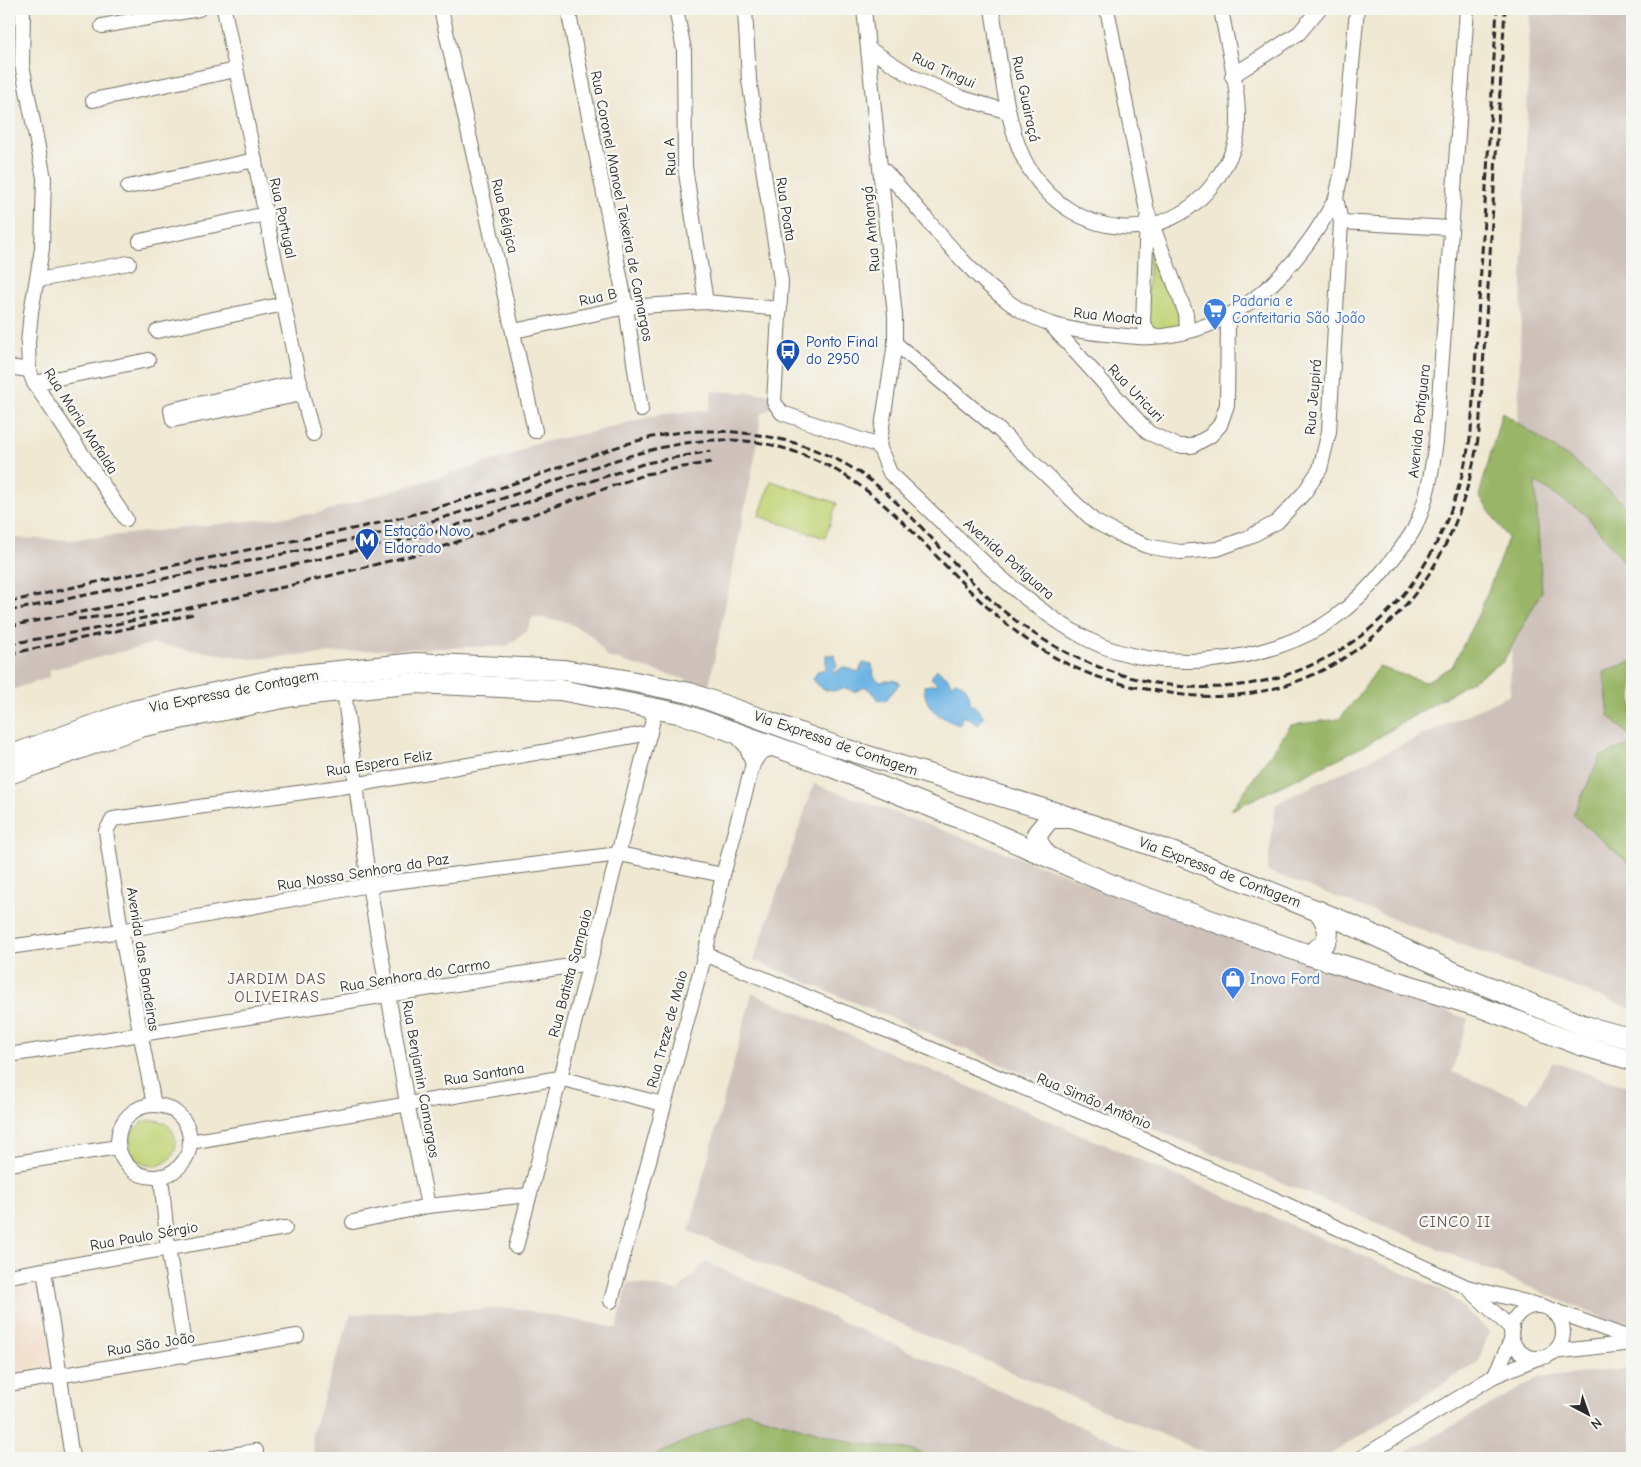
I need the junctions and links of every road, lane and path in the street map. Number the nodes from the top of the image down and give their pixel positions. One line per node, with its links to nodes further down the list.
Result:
1 (23, 9): 31 (street, Rua Maria Mafalda)
2 (199, 9): 15 (street)
3 (224, 9): 17 (street, Rua Portugal)
4 (442, 9): 39 (street, Rua Bélgica)
5 (568, 9): 34 (street, Rua Coronel Manoel Teixeira de Camargos)
6 (676, 9): 32 (street, Rua A)
7 (745, 9): 35 (street, Rua Poata)
8 (864, 9): 16 (street, Rua Anhangá)
9 (992, 9): 20 (street, Rua Guairaçá)
10 (1107, 9): 27 (street)
11 (1220, 9): 18 (street, Rua Guairaçá)
12 (1319, 9): 18 (street)
13 (1357, 9): 24 (street, Rua Jeupirá)
14 (1467, 9): 28 (street, Avenida Potiguara)
15 (102, 26)
16 (869, 49): 20 (street, Rua Tingui); 22 (street, Rua Anhangá)
17 (236, 70): 19 (street); 21 (street, Rua Portugal)
18 (1232, 76): 27 (street, Rua Guairaçá)
19 (93, 100)
20 (1010, 112): 27 (street, Rua Guairaçá)
21 (255, 160): 23 (street); 25 (street, Rua Portugal)
22 (882, 168): 37 (street, Rua Moata); 42 (street, Rua Anhangá)
23 (128, 188)
24 (1336, 198): 26 (street, Rua Jeupirá); 36 (street, Rua Moata)
25 (266, 214): 29 (street); 33 (street, Rua Portugal)
26 (1340, 222): 28 (street); 42 (street, Rua Jeupirá)
27 (1149, 226): 40 (street); 41 (street)
28 (1450, 228): 50 (street, Avenida Potiguara)
29 (140, 241)
30 (129, 263): 31 (street)
31 (38, 280): 45 (street, Rua Maria Mafalda)
32 (706, 302): 34 (street, Rua B); 35 (street, Rua B)
33 (284, 304): 38 (street); 46 (street, Rua Portugal)
34 (626, 307): 39 (street, Rua B); 47 (street, Rua Coronel Manoel Teixeira de Camargos)
35 (780, 309): 50 (street, Rua Poata)
36 (1228, 318): 37 (street, Rua Uricuri); 40 (street, Rua Moata)
37 (1051, 325): 41 (street, Rua Moata)
38 (157, 331)
39 (514, 331): 48 (street, Rua Bélgica)
40 (1187, 331): 41 (street, Rua Moata)
41 (1151, 337)
42 (895, 343): 50 (street, Rua Anhangá)
43 (148, 360): 45 (street)
44 (9, 367): 45 (street)
45 (32, 376): 51 (street, Rua Maria Mafalda)
46 (301, 388): 46 (street); 49 (street, Rua Portugal)
47 (641, 410)
48 (535, 431)
49 (313, 434)
50 (879, 446)
51 (126, 519)
52 (344, 691): 53 (highway, Via Expressa de Contagem); 59 (highway, Via Expressa de Contagem); 60 (street, Rua Benjamin Camargos)
53 (656, 708): 54 (highway, Via Expressa de Contagem); 55 (street, Rua Batista Sampaio)
54 (734, 732): 56 (highway, Via Expressa de Contagem); 58 (street)
55 (650, 733): 60 (street, Rua Espera Feliz); 63 (street, Rua Batista Sampaio)
56 (775, 747): 58 (street); 64 (highway, Via Expressa de Contagem)
57 (9, 756): 61 (highway, Via Expressa de Contagem)
58 (753, 764): 65 (street, Rua Treze de Maio)
59 (9, 774)
60 (354, 785): 62 (street, Rua Espera Feliz); 66 (street, Rua Benjamin Camargos)
61 (1071, 818): 64 (highway); 67 (highway, Via Expressa de Contagem)
62 (113, 819): 68 (street, Avenida das Bandeiras)
63 (620, 854): 65 (street, Rua Nossa Senhora da Paz); 66 (street, Rua Nossa Senhora da Paz); 72 (street, Rua Batista Sampaio)
64 (1047, 856): 71 (highway, Via Expressa de Contagem)
65 (722, 876): 70 (street, Rua Treze de Maio)
66 (369, 885): 68 (street, Rua Nossa Senhora da Paz); 73 (street, Rua Benjamin Camargos)
67 (1319, 911): 71 (highway); 75 (highway, Via Expressa de Contagem)
68 (121, 931): 69 (street, Rua Nossa Senhora da Paz); 74 (street, Avenida das Bandeiras)
69 (9, 947)
70 (705, 954): 80 (street, Rua Treze de Maio); 94 (street, Rua Simão Antônio)
71 (1309, 954): 77 (highway, Via Expressa de Contagem)
72 (589, 963): 73 (street, Rua Senhora do Carmo); 78 (street, Rua Batista Sampaio)
73 (390, 996): 74 (street, Rua Senhora do Carmo); 79 (street, Rua Benjamin Camargos)
74 (139, 1035): 76 (street, Rua Senhora do Carmo); 81 (street, Avenida das Bandeiras)
75 (1632, 1039)
76 (9, 1055)
77 (1632, 1060)
78 (559, 1078): 79 (street, Rua Santana); 80 (street, Rua Santana); 86 (street, Rua Batista Sampaio)
79 (407, 1103): 82 (street, Rua Santana); 87 (street, Rua Benjamin Camargos)
80 (663, 1104): 95 (street, Rua Treze de Maio)
81 (154, 1105): 82 (street); 83 (street)
82 (190, 1142): 85 (street)
83 (118, 1147): 84 (street); 85 (street)
84 (9, 1164)
85 (161, 1176): 91 (street)
86 (529, 1195): 87 (street); 90 (street, Rua Batista Sampaio)
87 (428, 1206): 88 (street)
88 (354, 1222)
89 (285, 1228): 91 (street, Rua Paulo Sérgio)
90 (516, 1247)
91 (168, 1248): 92 (street, Rua Paulo Sérgio); 101 (street)
92 (44, 1270): 93 (street, Rua Paulo Sérgio); 103 (street)
93 (9, 1276)
94 (1467, 1287): 96 (street, Rua Simão Antônio); 97 (street, Rua Simão Antônio)
95 (611, 1301)
96 (1545, 1308): 97 (street); 99 (street, Rua Simão Antônio); 100 (street)
97 (1512, 1334): 102 (street); 104 (street)
98 (297, 1336): 101 (street, Rua São João)
99 (1632, 1341): 100 (street, Rua Simão Antônio)
100 (1553, 1352): 102 (street)
101 (186, 1356): 103 (street, Rua São João)
102 (1537, 1358): 104 (street)
103 (58, 1375): 105 (street, Rua São João); 107 (street)
104 (1494, 1376): 109 (street)
105 (9, 1384)
106 (256, 1451): 108 (street)
107 (72, 1458)
108 (215, 1458)
109 (1361, 1458)

